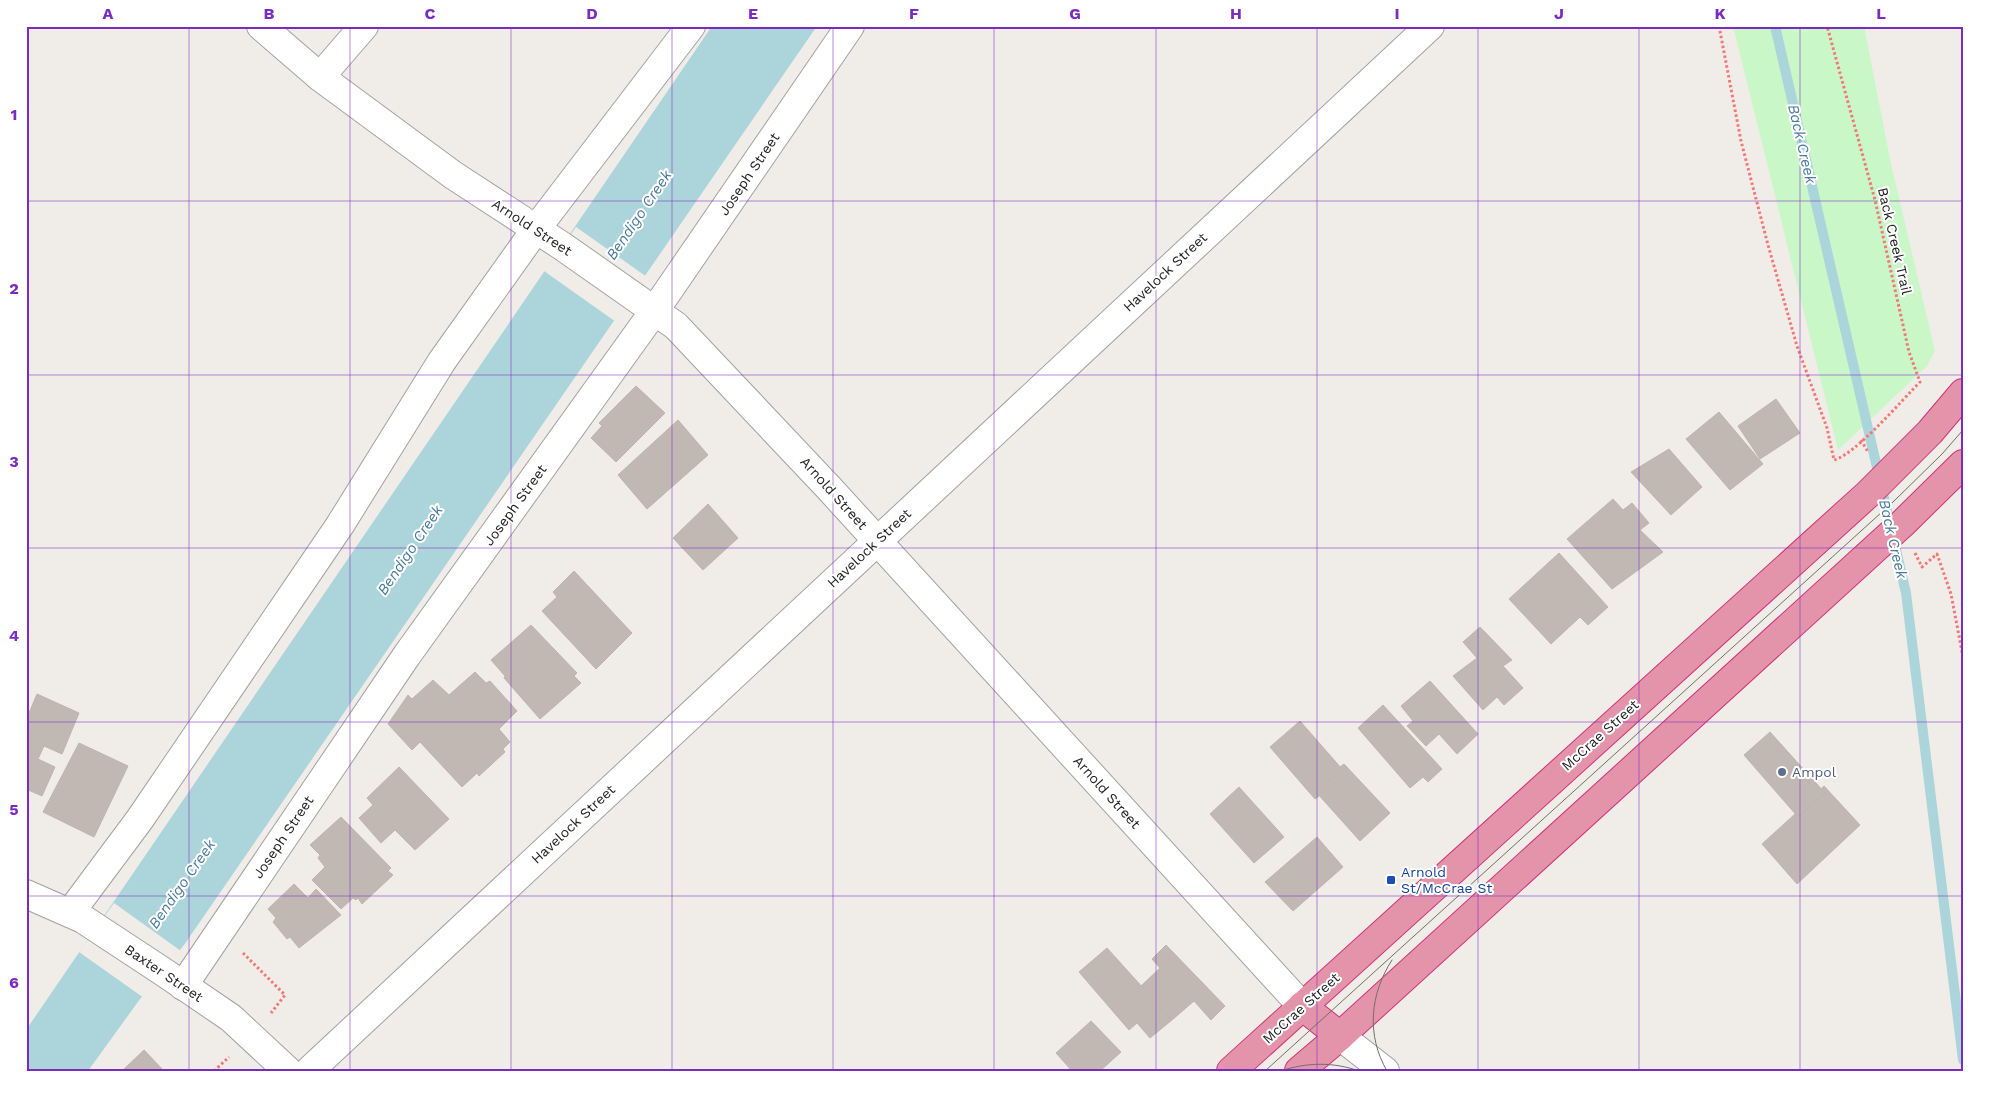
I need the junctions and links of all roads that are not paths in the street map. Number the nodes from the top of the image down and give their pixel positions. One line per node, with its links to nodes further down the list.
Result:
1 (260, 26): 6 (street, Arnold Street)
2 (364, 26): 6 (street)
3 (690, 26): 7 (street)
4 (850, 26): 8 (street, Joseph Street)
5 (1430, 26): 11 (street, Havelock Street)
6 (320, 77): 7 (street, Arnold Street)
7 (536, 229): 8 (street, Arnold Street); 13 (street)
8 (650, 307): 11 (street, Arnold Street); 14 (street, Joseph Street)
9 (1963, 393): 15 (highway, McCrae Street)
10 (1963, 464): 16 (highway)
11 (877, 540): 15 (street, Arnold Street); 18 (street, Havelock Street)
12 (26, 894): 13 (street, Baxter Street)
13 (70, 912): 14 (street, Baxter Street)
14 (174, 980): 17 (street, Baxter Street)
15 (1302, 1006): 16 (highway, Arnold Street); 19 (highway, McCrae Street)
16 (1340, 1036): 20 (highway); 21 (street)
17 (288, 1071)
18 (309, 1071)
19 (1231, 1071)
20 (1299, 1071)
21 (1385, 1071)

